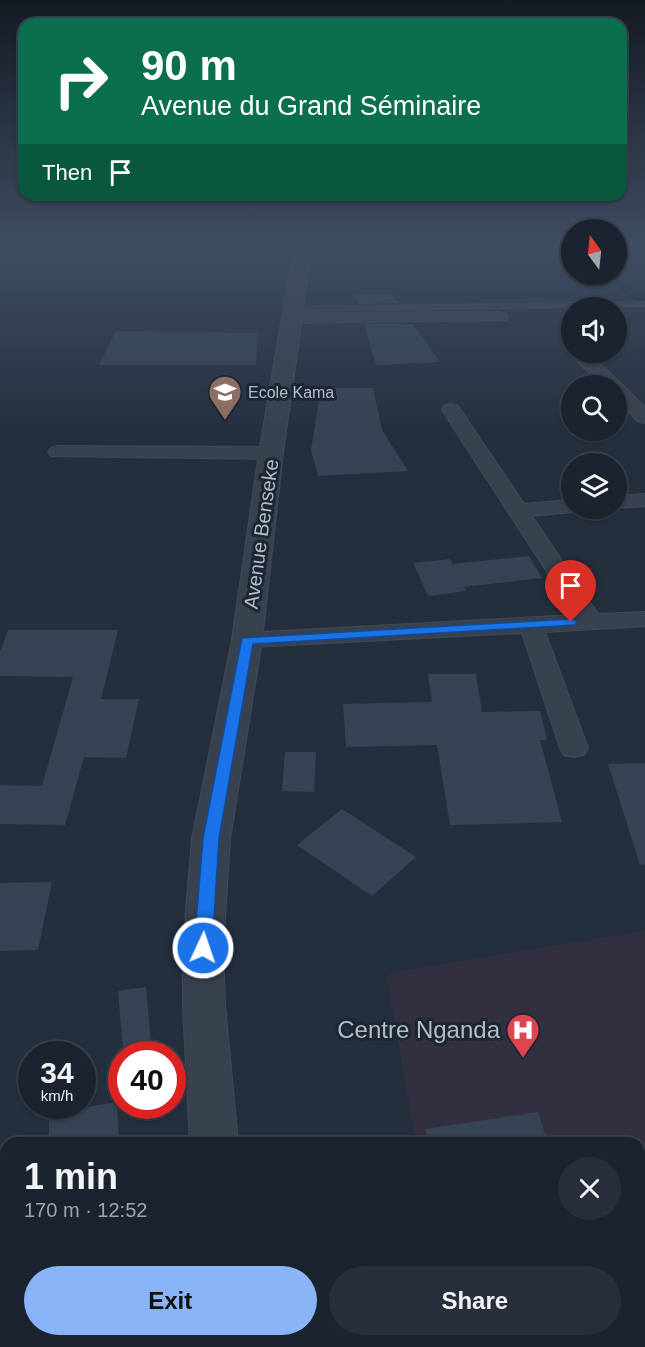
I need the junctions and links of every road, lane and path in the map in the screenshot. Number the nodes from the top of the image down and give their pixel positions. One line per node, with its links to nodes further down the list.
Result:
1 (294, 310): 3 (street, Avenue Benseke)
2 (438, 310): 3 (lane)
3 (293, 314): 4 (street); 11 (street, Avenue Benseke)
4 (500, 317)
5 (589, 363): 6 (street)
6 (601, 375)
7 (627, 400): 9 (street)
8 (451, 410): 15 (street)
9 (645, 417)
10 (58, 452): 11 (street)
11 (271, 453): 19 (street, Avenue Benseke)
12 (645, 500): 13 (street)
13 (627, 501)
14 (561, 507): 15 (street)
15 (518, 511): 17 (street)
16 (645, 619): 17 (street)
17 (591, 622): 18 (street)
18 (531, 624): 19 (street); 20 (street)
19 (247, 640): 21 (street, Avenue Benseke)
20 (574, 748)
21 (214, 1137)

